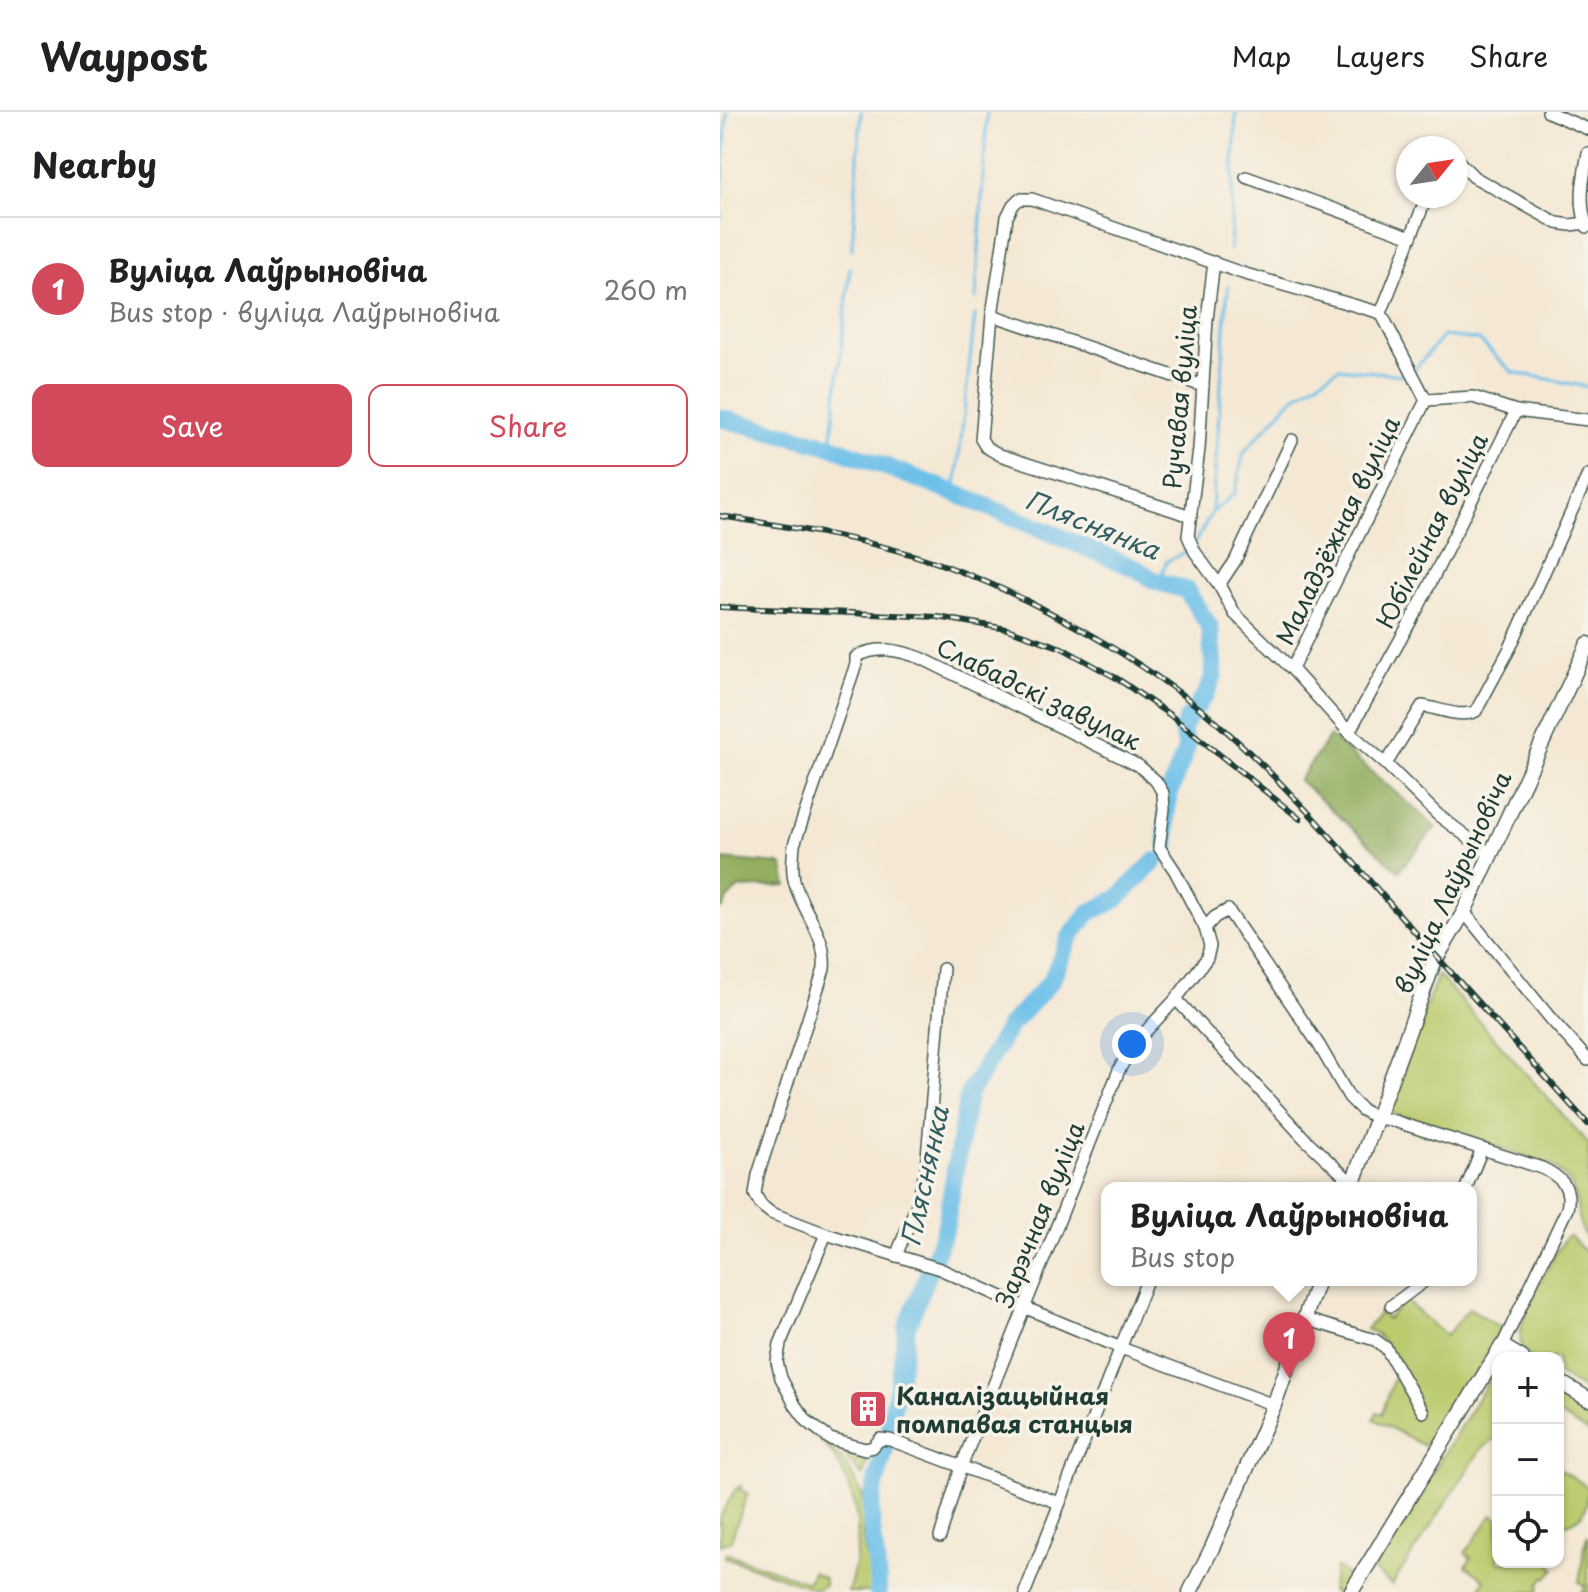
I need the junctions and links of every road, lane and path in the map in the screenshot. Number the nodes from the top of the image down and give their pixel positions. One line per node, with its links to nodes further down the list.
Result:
1 (1548, 112): 2 (street)
2 (1588, 129)
3 (1588, 153): 7 (street)
4 (1468, 171): 7 (street)
5 (1246, 177): 8 (street)
6 (1422, 208): 8 (street)
7 (1587, 226)
8 (1411, 237): 10 (street)
9 (1214, 262): 10 (street); 11 (street); 12 (street, Ручавая вуліца)
10 (1381, 313): 13 (street)
11 (992, 315): 12 (street); 18 (street)
12 (1203, 386): 18 (street, Ручавая вуліца)
13 (1426, 400): 14 (street); 22 (street, Маладзёжная вуліца)
14 (1516, 411): 15 (street); 23 (street, Юбілейная вуліца)
15 (1588, 420)
16 (1292, 440): 20 (street)
17 (1588, 475): 24 (street)
18 (1191, 516): 19 (street, Ручавая вуліца)
19 (1188, 536): 20 (street, Маладзёжная вуліца)
20 (1219, 585): 22 (street, Маладзёжная вуліца)
21 (1588, 644): 25 (main road, вуліца Лаўрыновіча)
22 (1292, 669): 23 (street)
23 (1349, 732): 24 (street)
24 (1386, 764): 25 (street)
25 (1490, 854): 26 (main road, вуліца Лаўрыновіча)
26 (1464, 912): 30 (street); 31 (main road, вуліца Лаўрыновіча)
27 (1205, 928): 29 (street, Зарэчная вуліца); 31 (street); 36 (street, Слабадскі завулак)
28 (943, 969): 37 (street)
29 (1176, 999): 33 (street); 42 (street, Зарэчная вуліца)
30 (1588, 1060)
31 (1375, 1117): 32 (street); 34 (main road, вуліца Лаўрыновіча)
32 (1482, 1149): 35 (street); 44 (street)
33 (1347, 1182)
34 (1352, 1182)
35 (1468, 1182)
36 (826, 1234): 37 (street); 51 (street)
37 (896, 1256): 42 (street)
38 (1145, 1286): 45 (street)
39 (1316, 1286): 43 (main road)
40 (1418, 1286): 41 (street)
41 (1391, 1306)
42 (1026, 1308): 45 (street); 51 (street, Зарэчная вуліца)
43 (1305, 1319): 49 (main road); 50 (street)
44 (1502, 1346): 46 (main road); 56 (main road)
45 (1121, 1348): 49 (street); 52 (street)
46 (1512, 1352)
47 (1564, 1385): 48 (main road)
48 (1588, 1399)
49 (1274, 1405): 55 (main road)
50 (1423, 1412)
51 (961, 1467): 52 (street); 53 (street, Зарэчная вуліца)
52 (1059, 1503): 54 (street)
53 (940, 1537)
54 (1025, 1592)
55 (1190, 1592)
56 (1351, 1592)

